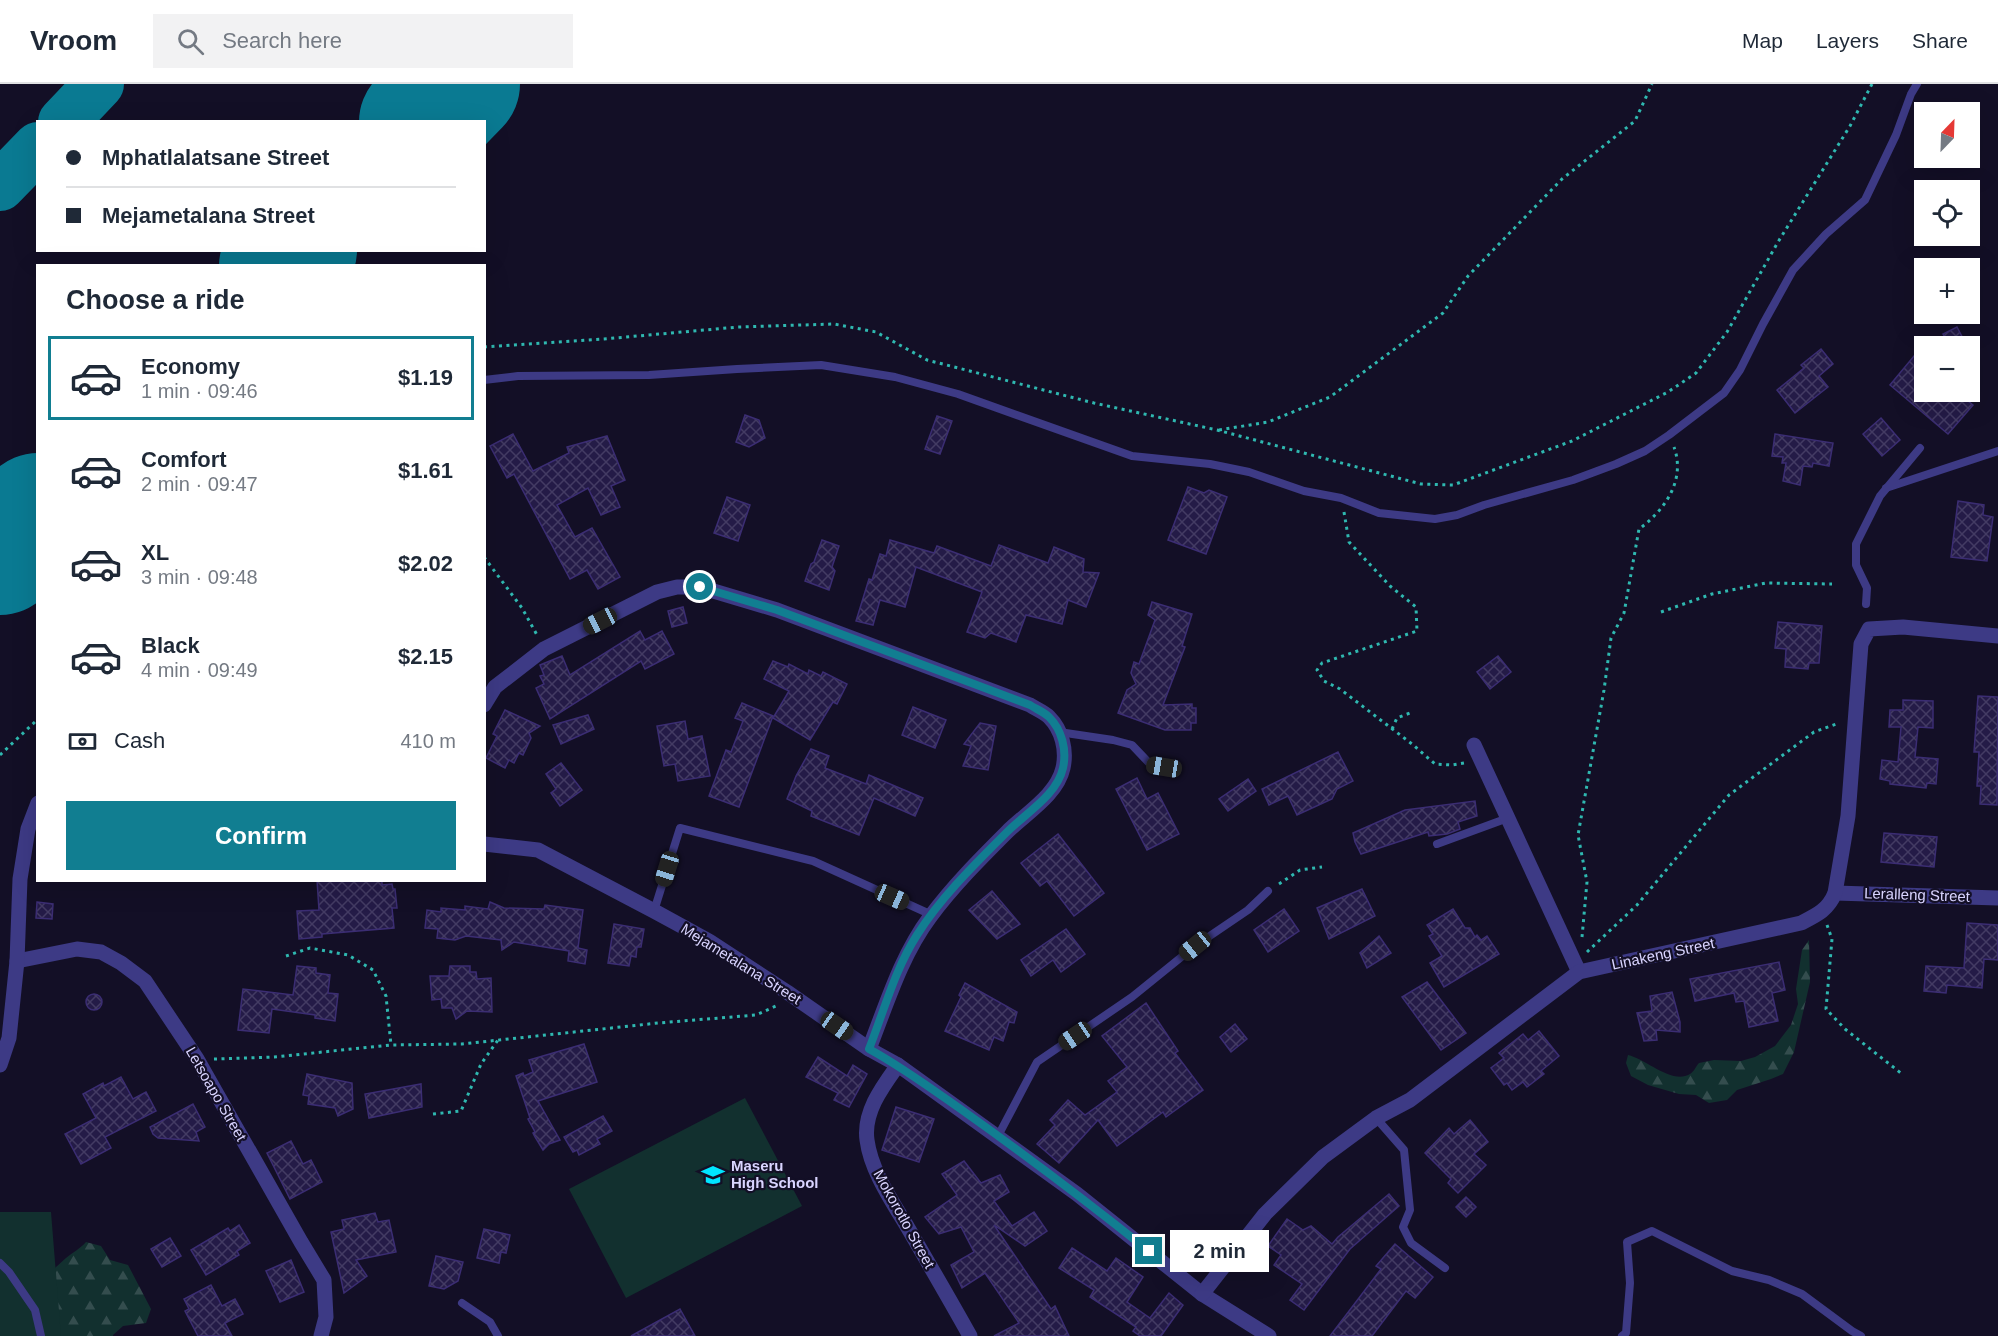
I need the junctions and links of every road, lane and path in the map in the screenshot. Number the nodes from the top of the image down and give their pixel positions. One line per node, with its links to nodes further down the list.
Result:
1 (1652, 84): 6 (path)
2 (1872, 84): 6 (path)
3 (1917, 84): 7 (lane)
4 (486, 347): 6 (path)
5 (486, 380): 11 (lane)
6 (1217, 430)
7 (1669, 435): 11 (lane); 41 (path)
8 (1920, 448): 10 (lane)
9 (1998, 451): 10 (lane)
10 (1886, 488): 14 (lane)
11 (1341, 498): 22 (path)
12 (486, 560): 17 (path)
13 (1832, 584): 15 (path)
14 (1866, 603)
15 (1661, 612)
16 (1998, 636): 20 (street)
17 (544, 649): 18 (street); 23 (street)
18 (486, 702)
19 (1410, 713): 22 (path)
20 (1856, 717): 34 (street); 41 (path)
21 (36, 721): 25 (path)
22 (1392, 729): 26 (path)
23 (1059, 732): 27 (lane); 38 (street)
24 (1474, 745): 26 (street)
25 (0, 755)
26 (1481, 760): 29 (street)
27 (1177, 769)
28 (36, 808): 40 (street)
29 (1508, 818): 31 (lane); 41 (street)
30 (486, 844): 36 (street, Mejametalana Street)
31 (1437, 844)
32 (1322, 867): 33 (path)
33 (1268, 891): 52 (lane)
34 (1835, 893): 35 (street, Leralleng Street); 37 (street)
35 (1998, 898)
36 (654, 911): 38 (lane); 42 (street, Mejametalana Street)
37 (1822, 912): 41 (street, Linakeng Street); 49 (path)
38 (932, 915): 45 (street)
39 (286, 956): 44 (path)
40 (18, 961): 46 (street, Letsoapo Street); 47 (street)
41 (1580, 963): 51 (street, Linakeng Street)
42 (787, 992): 43 (path); 45 (street, Mejametalana Street)
43 (498, 1040): 44 (path); 50 (path)
44 (391, 1044): 46 (path)
45 (869, 1049): 48 (street, Mejametalana Street)
46 (197, 1059): 58 (street, Letsoapo Street)
47 (0, 1065)
48 (898, 1065): 52 (street, Mejametalana Street); 60 (street, Mokorotlo Street)
49 (1902, 1074)
50 (433, 1114)
51 (1376, 1118): 54 (lane); 55 (street, Linakeng Street)
52 (998, 1136): 55 (street, Mejametalana Street)
53 (0, 1263): 57 (lane)
54 (1445, 1268)
55 (1202, 1294): 61 (street, Mejametalana Street)
56 (462, 1303): 59 (lane)
57 (41, 1336)
58 (321, 1336)
59 (498, 1336)
60 (970, 1336)
61 (1269, 1336)
62 (1622, 1336): 63 (lane)
63 (1861, 1336)

